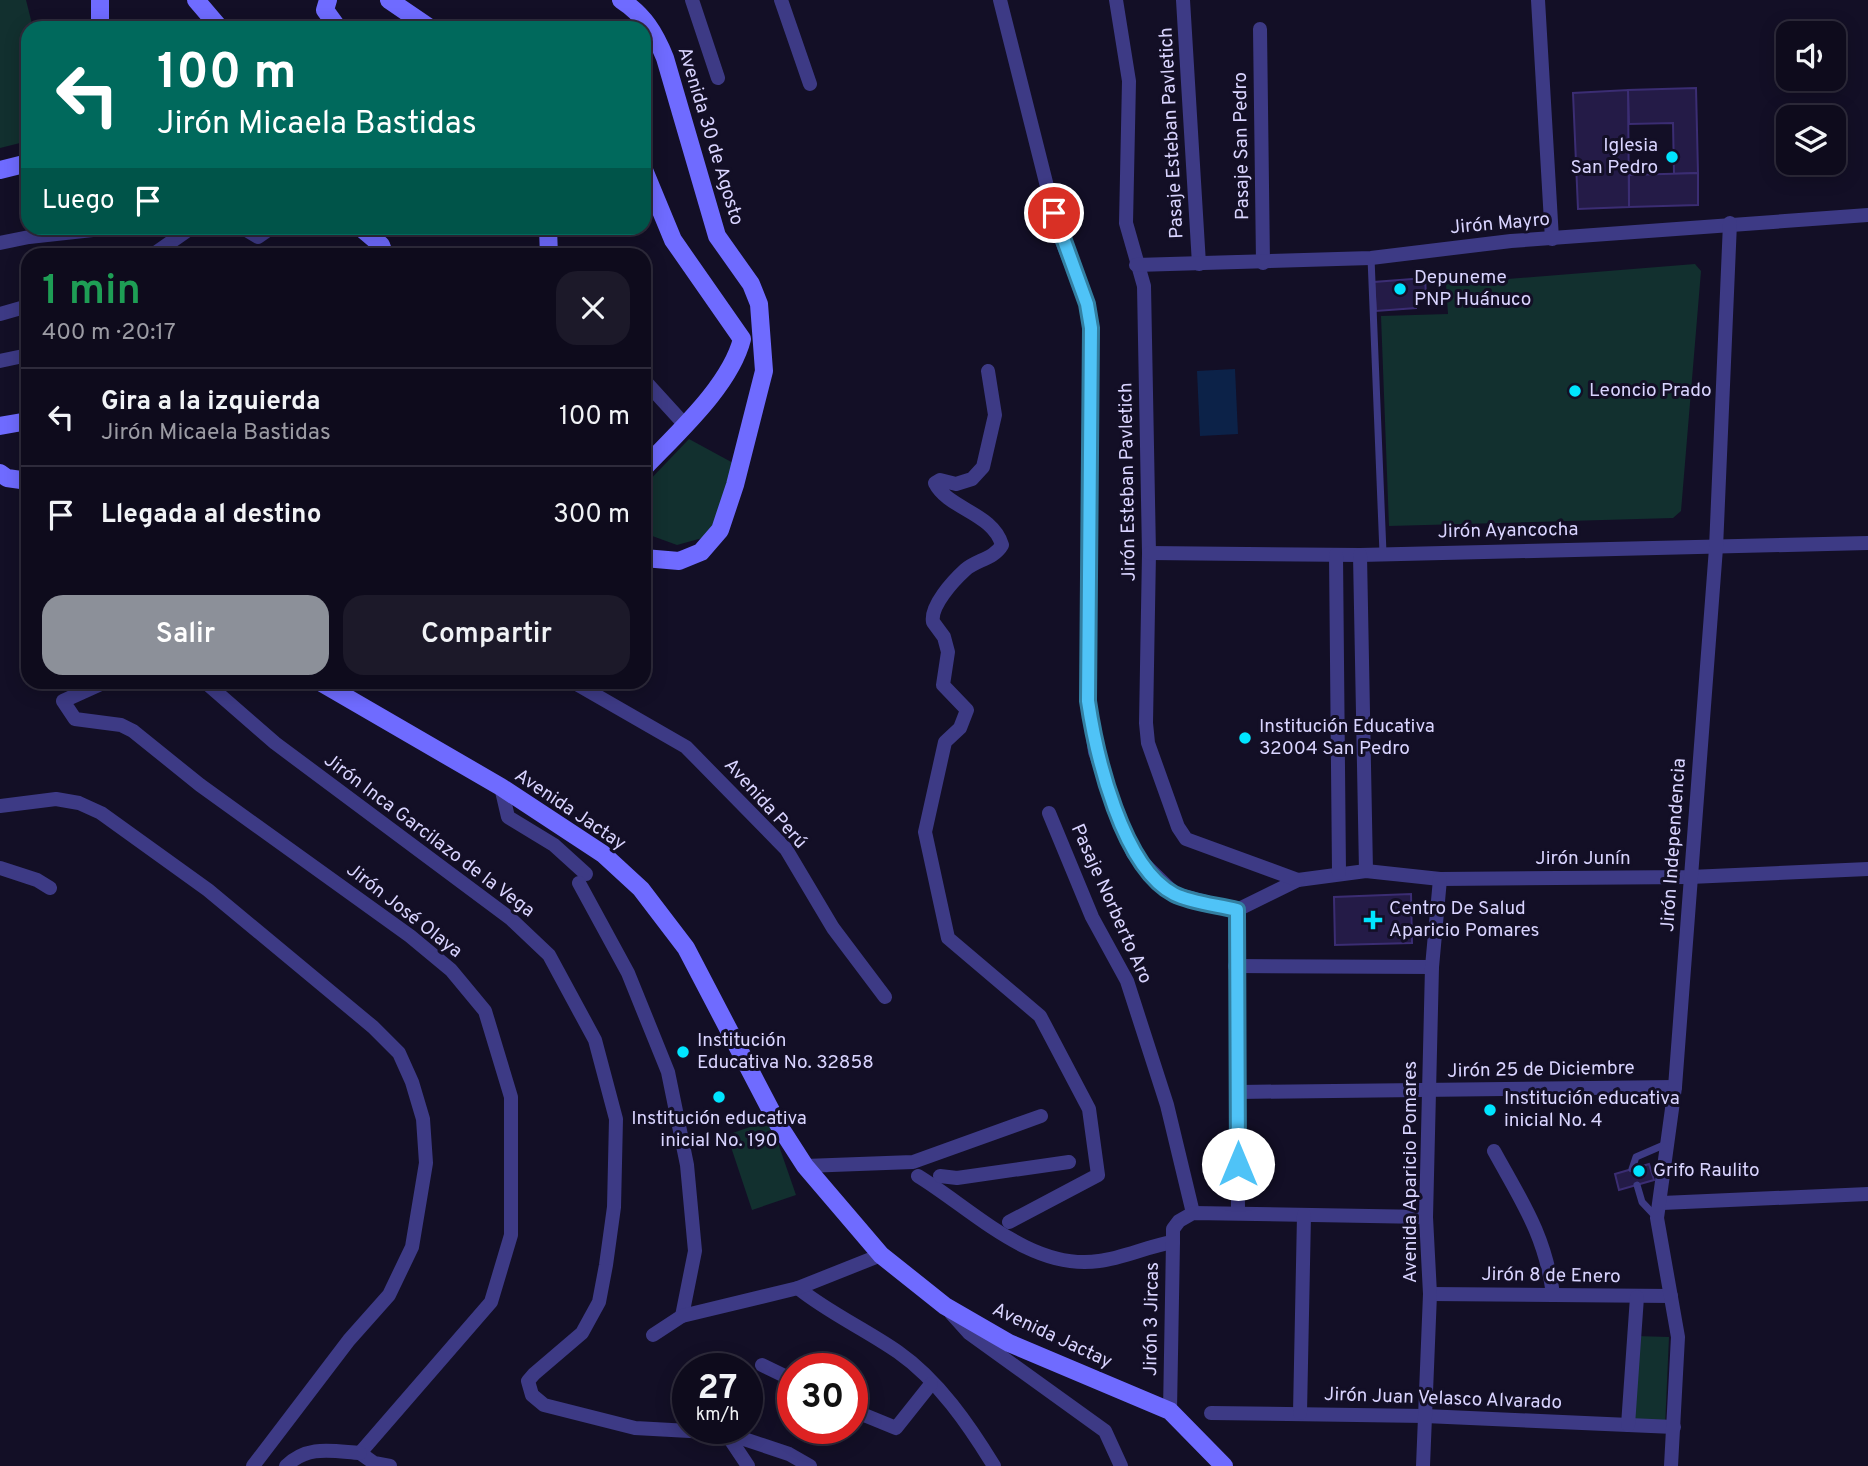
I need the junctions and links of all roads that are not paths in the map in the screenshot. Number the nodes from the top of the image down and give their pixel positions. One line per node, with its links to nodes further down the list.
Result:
1 (100, 0): 12 (street)
2 (196, 0): 13 (street)
3 (328, 0): 14 (street)
4 (390, 0): 15 (street)
5 (621, 0): 16 (street, Avenida 30 de Agosto)
6 (692, 0): 19 (street)
7 (781, 0): 20 (street)
8 (1000, 0): 71 (street)
9 (1116, 0): 36 (street, Jirón Esteban Pavletich)
10 (1183, 0): 35 (street, Pasaje Esteban Pavletich)
11 (1538, 0): 29 (street)
12 (100, 21)
13 (214, 21)
14 (333, 21)
15 (420, 21)
16 (646, 21)
17 (651, 28): 55 (street, Avenida 30 de Agosto)
18 (1260, 29): 34 (street, Pasaje San Pedro)
19 (718, 78)
20 (810, 84)
21 (21, 165): 22 (street)
22 (0, 170)
23 (651, 187): 44 (street)
24 (1868, 215): 25 (street, Jirón Mayro)
25 (1730, 223): 29 (street, Jirón Mayro); 50 (street, Jirón Independencia)
26 (47, 235): 30 (street)
27 (181, 235): 31 (street)
28 (368, 235): 32 (street)
29 (1552, 239): 33 (street, Jirón Mayro)
30 (0, 243)
31 (162, 248)
32 (381, 248)
33 (1371, 258): 34 (street, Jirón Mayro); 52 (lane)
34 (1263, 263): 35 (street, Jirón Mayro)
35 (1199, 264): 36 (street, Jirón Mayro)
36 (1136, 265): 51 (street, Jirón Esteban Pavletich)
37 (21, 308): 38 (street)
38 (0, 314)
39 (21, 356): 40 (street)
40 (0, 361)
41 (988, 371): 94 (street)
42 (651, 388): 44 (street)
43 (21, 422): 45 (street)
44 (685, 425): 46 (street)
45 (0, 426)
46 (651, 461)
47 (0, 473): 48 (street)
48 (21, 480)
49 (1868, 543): 50 (street, Jirón Ayancocha)
50 (1716, 548): 52 (street, Jirón Ayancocha); 67 (street, Jirón Independencia)
51 (1149, 553): 53 (street, Jirón Ayancocha); 69 (street, Jirón Esteban Pavletich)
52 (1383, 553): 54 (street, Jirón Ayancocha)
53 (1336, 555): 54 (street, Jirón Ayancocha); 66 (street)
54 (1360, 555): 65 (street)
55 (651, 559)
56 (89, 689): 116 (street, Jirón José Olaya)
57 (213, 689): 113 (street, Jirón Inca Garcilazo de la Vega)
58 (332, 689): 60 (street, Avenida Jactay)
59 (585, 689): 74 (street, Avenida Perú)
60 (501, 788): 82 (street, Avenida Jactay); 103 (street)
61 (0, 806): 117 (street)
62 (1049, 813): 90 (street, Pasaje Norberto Aro)
63 (0, 868): 70 (street)
64 (1868, 869): 67 (street, Jirón Junín)
65 (1366, 871): 66 (street, Jirón Junín); 68 (street, Jirón Junín)
66 (1339, 873): 69 (street, Jirón Junín)
67 (1690, 877): 68 (street, Jirón Junín); 75 (street, Jirón Independencia)
68 (1440, 878): 73 (street, Avenida Aparicio Pomares)
69 (1298, 880): 71 (street)
70 (50, 888)
71 (1237, 910): 72 (street)
72 (1235, 966): 73 (street); 77 (street)
73 (1432, 967): 76 (street, Avenida Aparicio Pomares)
74 (885, 997)
75 (1675, 1087): 76 (street, Jirón 25 de Diciembre); 79 (street, Jirón Independencia)
76 (1429, 1090): 77 (street, Jirón 25 de Diciembre); 92 (street, Avenida Aparicio Pomares)
77 (1239, 1091): 89 (street)
78 (1041, 1116): 82 (street)
79 (1667, 1144): 83 (lane); 88 (street, Jirón Independencia)
80 (1494, 1151): 99 (street)
81 (1069, 1162): 85 (street)
82 (805, 1166): 96 (street, Avenida Jactay)
83 (1632, 1169)
84 (918, 1176): 95 (street)
85 (940, 1176)
86 (1637, 1185): 93 (lane)
87 (1868, 1194): 88 (street)
88 (1662, 1203): 93 (street, Jirón Independencia)
89 (1238, 1212): 90 (street); 91 (street)
90 (1193, 1213): 95 (street)
91 (1304, 1215): 92 (street); 108 (street)
92 (1426, 1217): 98 (street, Avenida Aparicio Pomares)
93 (1657, 1218): 100 (street, Jirón Independencia)
94 (1009, 1222)
95 (1173, 1235): 106 (street, Jirón 3 Jircas)
96 (881, 1255): 97 (street); 102 (street, Avenida Jactay)
97 (798, 1288): 103 (street); 105 (street)
98 (1430, 1294): 99 (street, Jirón 8 de Enero); 109 (street, Avenida Aparicio Pomares)
99 (1553, 1294): 101 (street, Jirón 8 de Enero)
100 (1671, 1296): 101 (street, Jirón 8 de Enero); 112 (street, Jirón Independencia)
101 (1637, 1297): 111 (street)
102 (945, 1306): 106 (street, Avenida Jactay); 123 (street)
103 (682, 1316): 104 (street)
104 (653, 1335)
105 (931, 1384): 110 (street); 122 (street)
106 (1170, 1411): 124 (street, Avenida Jactay)
107 (1211, 1413): 108 (street, Jirón Juan Velasco Alvarado)
108 (1300, 1413): 109 (street, Jirón Juan Velasco Alvarado)
109 (1426, 1416): 111 (street, Jirón Juan Velasco Alvarado); 125 (street, Avenida Aparicio Pomares)
110 (868, 1417)
111 (1628, 1425): 112 (street, Jirón Juan Velasco Alvarado)
112 (1675, 1427): 126 (street, Jirón Independencia)
113 (672, 1430)
114 (733, 1444): 120 (street)
115 (759, 1444): 121 (street, Jirón Inca Garcilazo de la Vega)
116 (360, 1453): 118 (street); 119 (street)
117 (253, 1466)
118 (286, 1466)
119 (390, 1466)
120 (748, 1466)
121 (810, 1466)
122 (994, 1466)
123 (1121, 1466)
124 (1224, 1466)
125 (1423, 1466)
126 (1671, 1466)

